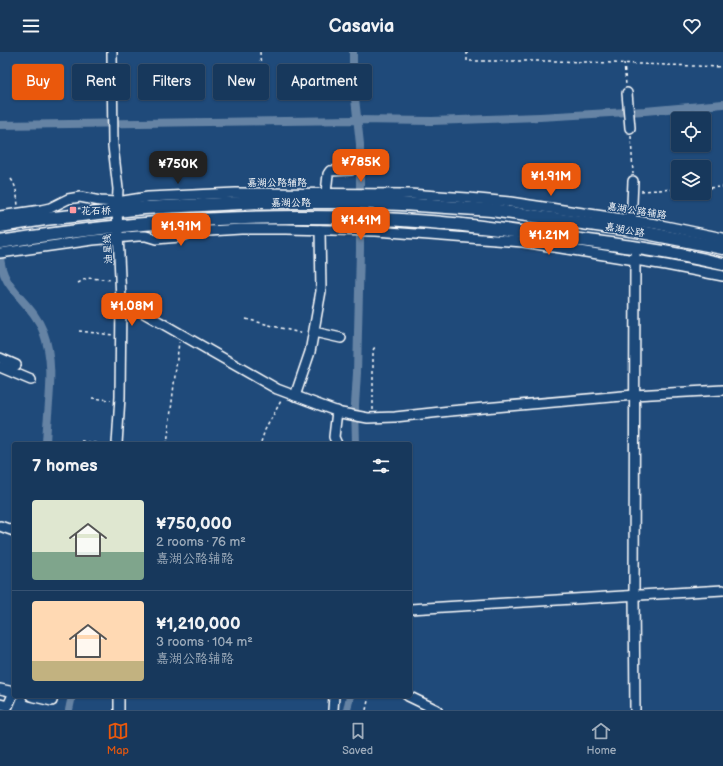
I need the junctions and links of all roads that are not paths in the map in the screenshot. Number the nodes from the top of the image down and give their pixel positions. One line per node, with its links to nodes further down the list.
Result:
1 (112, 52): 8 (street, 油星线)
2 (627, 93): 3 (street)
3 (630, 128)
4 (350, 170): 6 (street)
5 (633, 181): 13 (street)
6 (326, 193): 7 (street, 嘉湖公路辅路); 8 (street, 嘉湖公路辅路)
7 (346, 197): 8 (main road, 嘉湖公路); 13 (main road, 嘉湖公路)
8 (117, 206): 10 (main road, 嘉湖公路); 10 (street, 嘉湖公路辅路); 16 (street, 油星线)
9 (0, 216): 10 (street, 嘉湖公路辅路)
10 (15, 217): 14 (main road, 嘉湖公路)
11 (347, 224): 12 (main road, 嘉湖公路); 15 (street); 16 (main road, 嘉湖公路)
12 (375, 225): 20 (main road, 嘉湖公路); 23 (street)
13 (631, 225): 17 (street, 嘉湖公路辅路); 21 (main road, 嘉湖公路)
14 (0, 226)
15 (320, 230): 16 (street); 27 (street)
16 (117, 233): 19 (main road, 嘉湖公路); 26 (street, 油星线)
17 (723, 238)
18 (0, 242): 19 (main road, 嘉湖公路)
19 (13, 245): 22 (street)
20 (635, 247): 23 (street); 24 (main road, 嘉湖公路)
21 (723, 248)
22 (0, 253)
23 (635, 260): 25 (street); 34 (street)
24 (723, 264)
25 (723, 276)
26 (121, 300): 33 (street); 36 (street, 油星线)
27 (314, 334): 28 (street); 33 (street)
28 (341, 338)
29 (0, 358): 30 (street)
30 (9, 366): 31 (street)
31 (32, 380)
32 (723, 390): 34 (street)
33 (290, 394): 35 (street)
34 (634, 395): 35 (street); 41 (street)
35 (339, 412): 37 (street)
36 (117, 442)
37 (336, 442)
38 (0, 526): 39 (street)
39 (12, 530)
40 (723, 590): 41 (street)
41 (634, 595): 42 (street); 55 (street)
42 (412, 609)
43 (0, 689): 44 (street)
44 (12, 692)
45 (12, 697): 51 (street)
46 (38, 698): 50 (street)
47 (119, 698): 52 (street)
48 (334, 698): 53 (street)
49 (412, 698): 54 (street)
50 (51, 702)
51 (0, 704)
52 (119, 710)
53 (333, 710)
54 (437, 710)
55 (635, 710)

